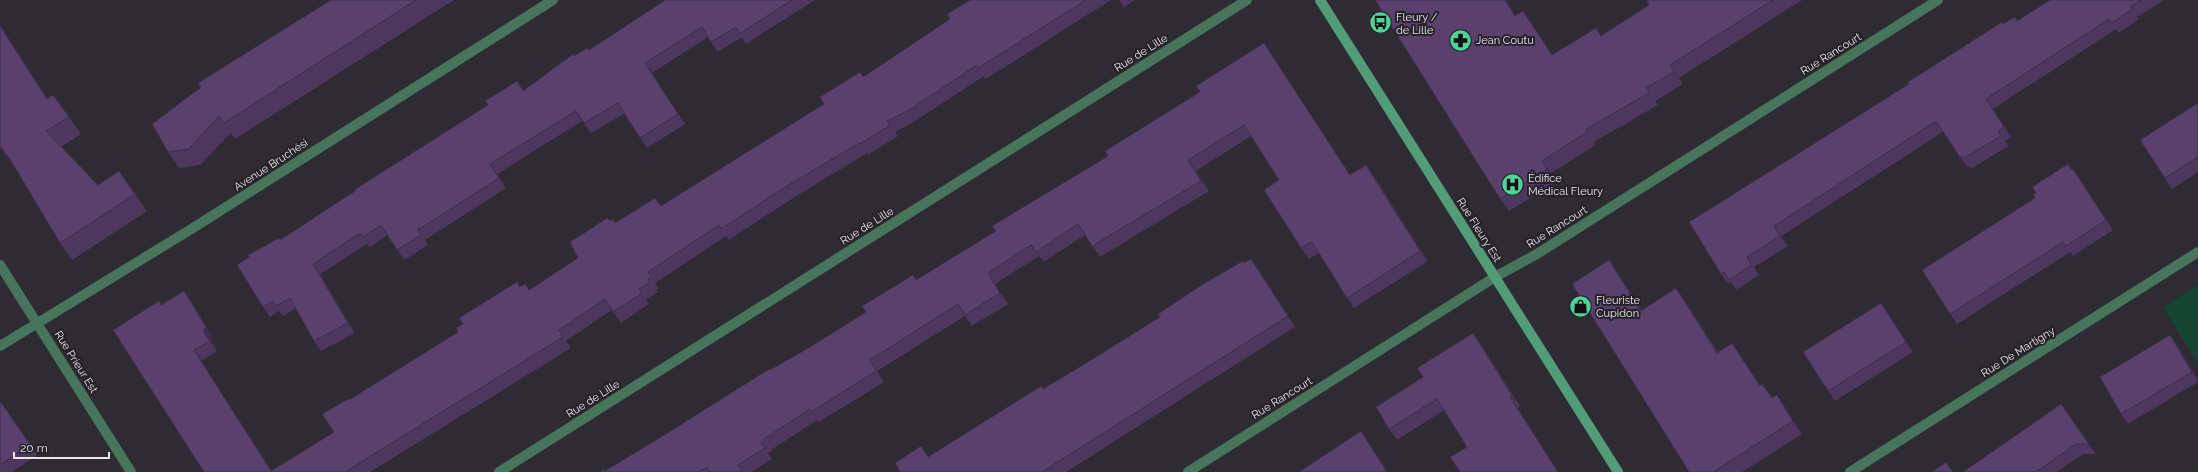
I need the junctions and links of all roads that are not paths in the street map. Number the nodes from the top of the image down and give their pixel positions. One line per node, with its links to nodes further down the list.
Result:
1 (553, 0): 8 (street, Avenue Bruchési)
2 (1247, 0): 11 (street, Rue de Lille)
3 (1320, 0): 7 (street, Rue Fleury Est)
4 (1938, 0): 7 (street, Rue Rancourt)
5 (2198, 252): 14 (street, Rue De Martigny)
6 (0, 265): 8 (street, Rue Prieur Est)
7 (1495, 277): 12 (street, Rue Rancourt); 13 (street, Rue Fleury Est)
8 (37, 322): 9 (street, Avenue Bruchési); 10 (street, Rue Prieur Est)
9 (0, 346)
10 (131, 472)
11 (499, 472)
12 (1188, 472)
13 (1618, 472)
14 (1850, 472)

